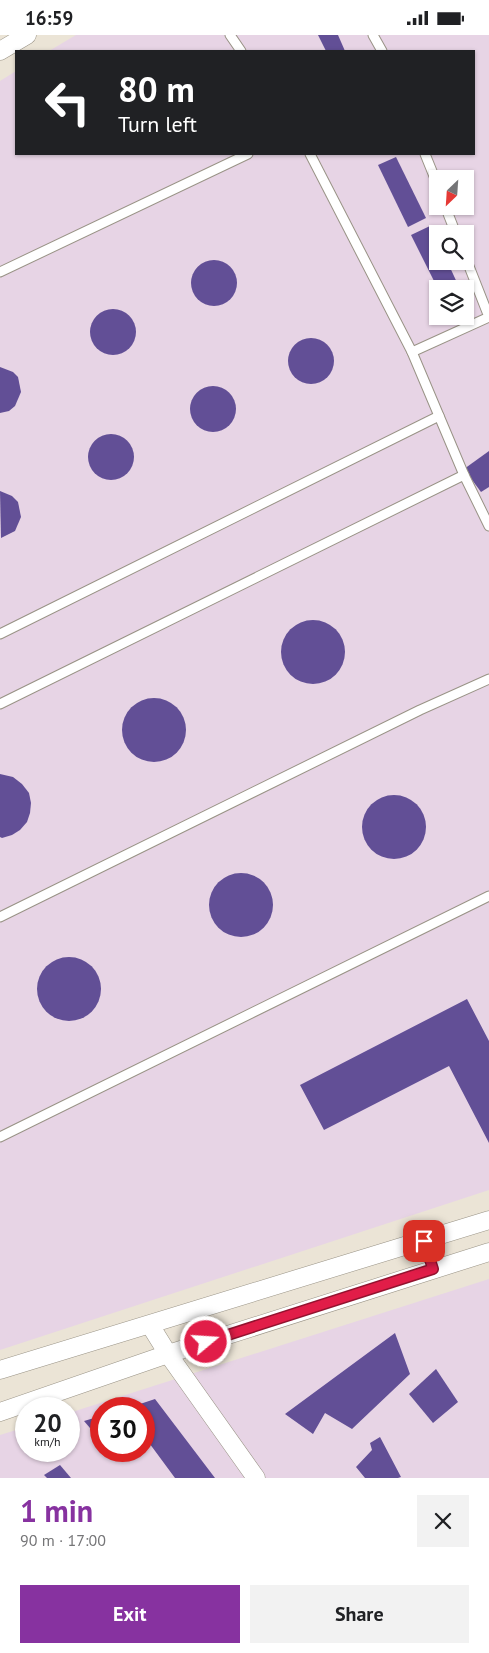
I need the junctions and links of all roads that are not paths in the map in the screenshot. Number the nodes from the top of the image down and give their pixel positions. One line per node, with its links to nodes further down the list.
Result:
1 (27, 35): 6 (street)
2 (230, 35): 4 (lane)
3 (373, 35): 5 (lane)
4 (240, 50)
5 (381, 50)
6 (0, 51)
7 (246, 155): 12 (lane)
8 (311, 155): 13 (lane)
9 (425, 155): 10 (lane)
10 (432, 170)
11 (471, 270): 13 (lane)
12 (0, 272)
13 (412, 352): 14 (lane)
14 (439, 416): 15 (lane); 17 (lane)
15 (464, 475): 16 (lane); 19 (lane)
16 (489, 526)
17 (0, 634)
18 (489, 679): 21 (lane)
19 (0, 703)
20 (489, 896): 22 (lane)
21 (0, 917)
22 (0, 1137)
23 (489, 1220): 24 (street)
24 (424, 1241): 26 (street); 27 (street)
25 (489, 1252): 26 (street)
26 (433, 1269): 28 (street)
27 (150, 1325): 28 (street); 29 (street)
28 (168, 1354): 30 (street); 31 (street)
29 (0, 1370)
30 (0, 1411)
31 (256, 1478)

